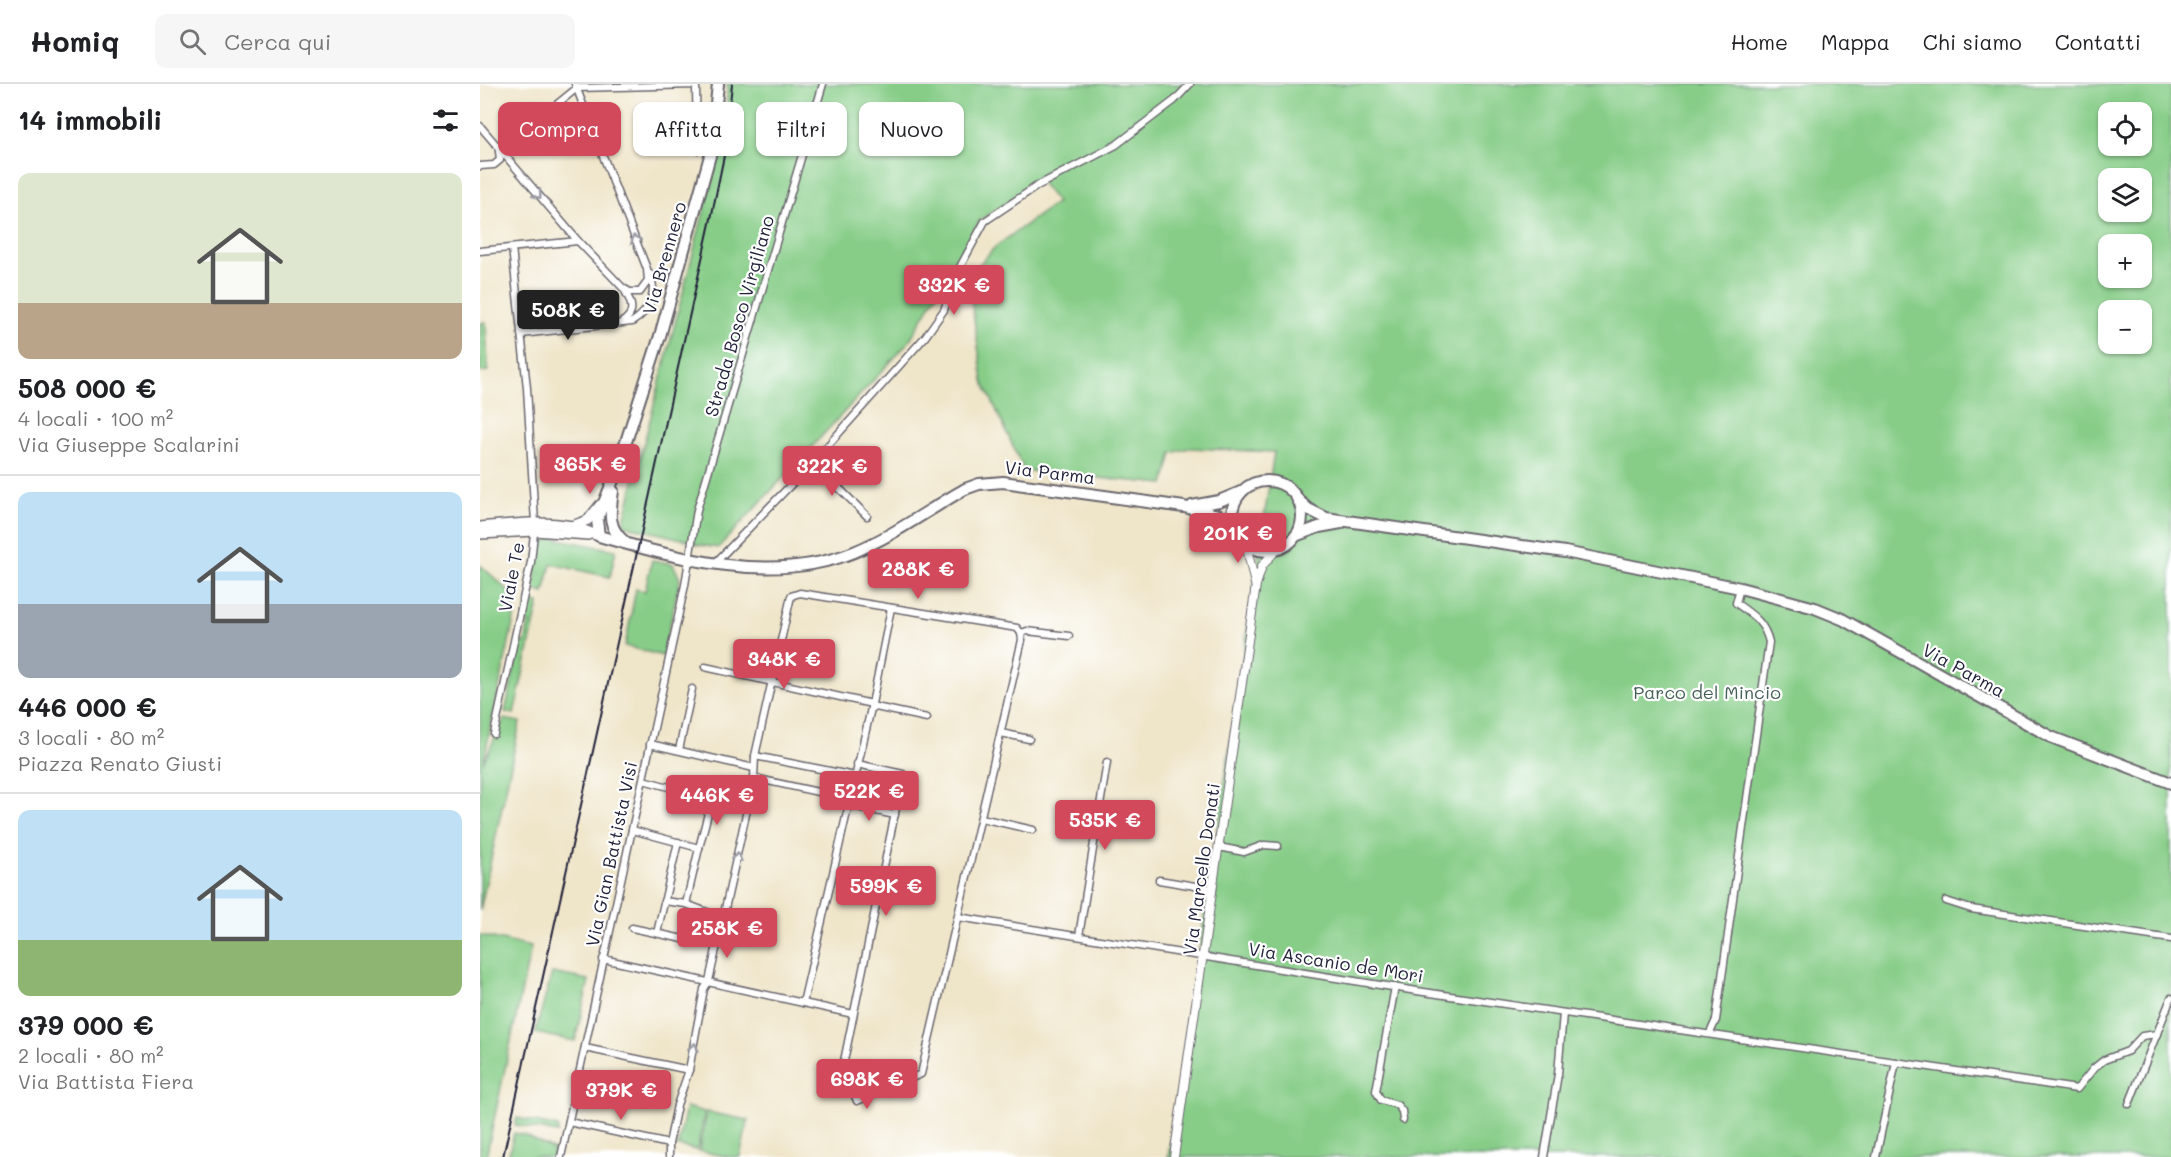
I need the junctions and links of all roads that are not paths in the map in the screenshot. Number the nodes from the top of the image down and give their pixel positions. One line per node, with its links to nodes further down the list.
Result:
1 (718, 84): 20 (main road, Via Brennero)
2 (823, 84): 36 (street, Strada Bosco Virgiliano)
3 (1190, 84): 19 (street)
4 (576, 86): 5 (street); 6 (street); 15 (street, one-way to 4)
5 (557, 102)
6 (696, 102)
7 (480, 126): 8 (street)
8 (498, 150)
9 (500, 156): 11 (street)
10 (503, 156): 12 (street, one-way to 12)
11 (480, 166)
12 (578, 241): 13 (street); 16 (street)
13 (512, 248): 14 (street); 18 (street, Viale Te)
14 (480, 251)
15 (647, 269): 16 (street); 17 (street)
16 (623, 288): 17 (street)
17 (613, 324): 18 (street)
18 (521, 334): 29 (street, Viale Te)
19 (813, 462): 24 (street); 37 (street)
20 (616, 473): 25 (main road, Via Brennero); 27 (main road, Via Brennero); 32 (main road, Via Brennero)
21 (1244, 490): 22 (main road); 23 (main road, Via Parma); 30 (main road)
22 (1298, 500): 26 (main road, Via Parma); 33 (main road)
23 (1184, 507): 30 (main road, Via Parma); 37 (main road, Via Parma)
24 (867, 516)
25 (610, 518): 32 (main road, Via Brennero); 34 (main road)
26 (1354, 522): 33 (main road, Via Parma); 39 (main road, Via Parma)
27 (572, 526): 29 (main road); 32 (main road)
28 (480, 527): 29 (main road)
29 (535, 527): 31 (main road); 32 (main road); 49 (street, Viale Te)
30 (1237, 532): 35 (main road); 38 (street, Via Marcello Donati)
31 (480, 534)
32 (599, 536): 34 (main road, Via Parma)
33 (1295, 536): 35 (main road)
34 (627, 544): 36 (main road, Via Parma)
35 (1276, 550): 38 (street, Via Marcello Donati)
36 (689, 558): 37 (main road, Via Parma); 51 (street, Via Gian Battista Visi)
37 (716, 562)
38 (1256, 585): 71 (street, Via Marcello Donati)
39 (1740, 588): 60 (main road, Via Parma); 92 (street)
40 (891, 608): 41 (street); 44 (street); 46 (street)
41 (1021, 633): 42 (street); 48 (street)
42 (1069, 636)
43 (705, 667): 44 (street)
44 (773, 682): 46 (street); 53 (street)
45 (693, 689): 52 (street)
46 (871, 705): 47 (street); 55 (street)
47 (927, 718)
48 (1001, 733): 50 (street); 65 (street)
49 (494, 734)
50 (1029, 739)
51 (650, 744): 52 (street); 59 (street, Via Gian Battista Visi)
52 (679, 750): 56 (street)
53 (755, 756): 56 (street); 57 (street)
54 (1107, 762): 81 (street)
55 (857, 764): 57 (street); 64 (street)
56 (754, 768): 58 (street)
57 (855, 776): 62 (street)
58 (754, 778): 62 (street); 63 (street)
59 (643, 780): 61 (street); 66 (street, Via Gian Battista Visi)
60 (2171, 783)
61 (712, 798): 63 (street); 70 (street)
62 (849, 802): 64 (street); 89 (street)
63 (747, 808): 78 (street, one-way to 63)
64 (895, 816): 91 (street)
65 (981, 818): 67 (street); 77 (street)
66 (632, 830): 68 (street); 85 (street, Via Gian Battista Visi)
67 (1033, 830)
68 (678, 842): 70 (street); 74 (street)
69 (1278, 846): 71 (street)
70 (699, 848): 76 (street)
71 (1219, 848): 73 (street, Via Marcello Donati)
72 (1159, 880): 73 (street)
73 (1213, 890): 84 (street, Via Marcello Donati)
74 (664, 901): 76 (street); 80 (street)
75 (1946, 901): 82 (street)
76 (686, 904): 78 (street)
77 (958, 917): 81 (street, Via Ascanio de Mori); 91 (street)
78 (723, 918): 86 (street)
79 (632, 928): 80 (street)
80 (657, 933): 83 (street)
81 (1079, 936): 84 (street, Via Ascanio de Mori)
82 (2171, 939)
83 (697, 942)
84 (1204, 956): 87 (street, Via Ascanio de Mori); 103 (street, Via Marcello Donati)
85 (603, 959): 86 (street); 94 (street, Via Gian Battista Visi)
86 (709, 981): 89 (street); 96 (street, one-way to 86)
87 (1395, 987): 90 (street, Via Ascanio de Mori); 98 (street)
88 (2171, 998): 93 (street)
89 (803, 1003): 91 (street)
90 (1563, 1012): 92 (street, Via Ascanio de Mori); 104 (street)
91 (853, 1014)
92 (1710, 1033): 95 (street, Via Ascanio de Mori)
93 (2157, 1034): 95 (street, Via Ascanio de Mori); 97 (street)
94 (585, 1048): 96 (street); 99 (street, Via Gian Battista Visi)
95 (1896, 1062): 105 (street)
96 (689, 1070): 100 (street)
97 (2128, 1104)
98 (1403, 1120)
99 (569, 1122): 100 (street); 101 (street, Via Gian Battista Visi)
100 (669, 1144): 102 (street)
101 (561, 1157)
102 (669, 1157)
103 (1174, 1157)
104 (1544, 1157)
105 (1876, 1157)

